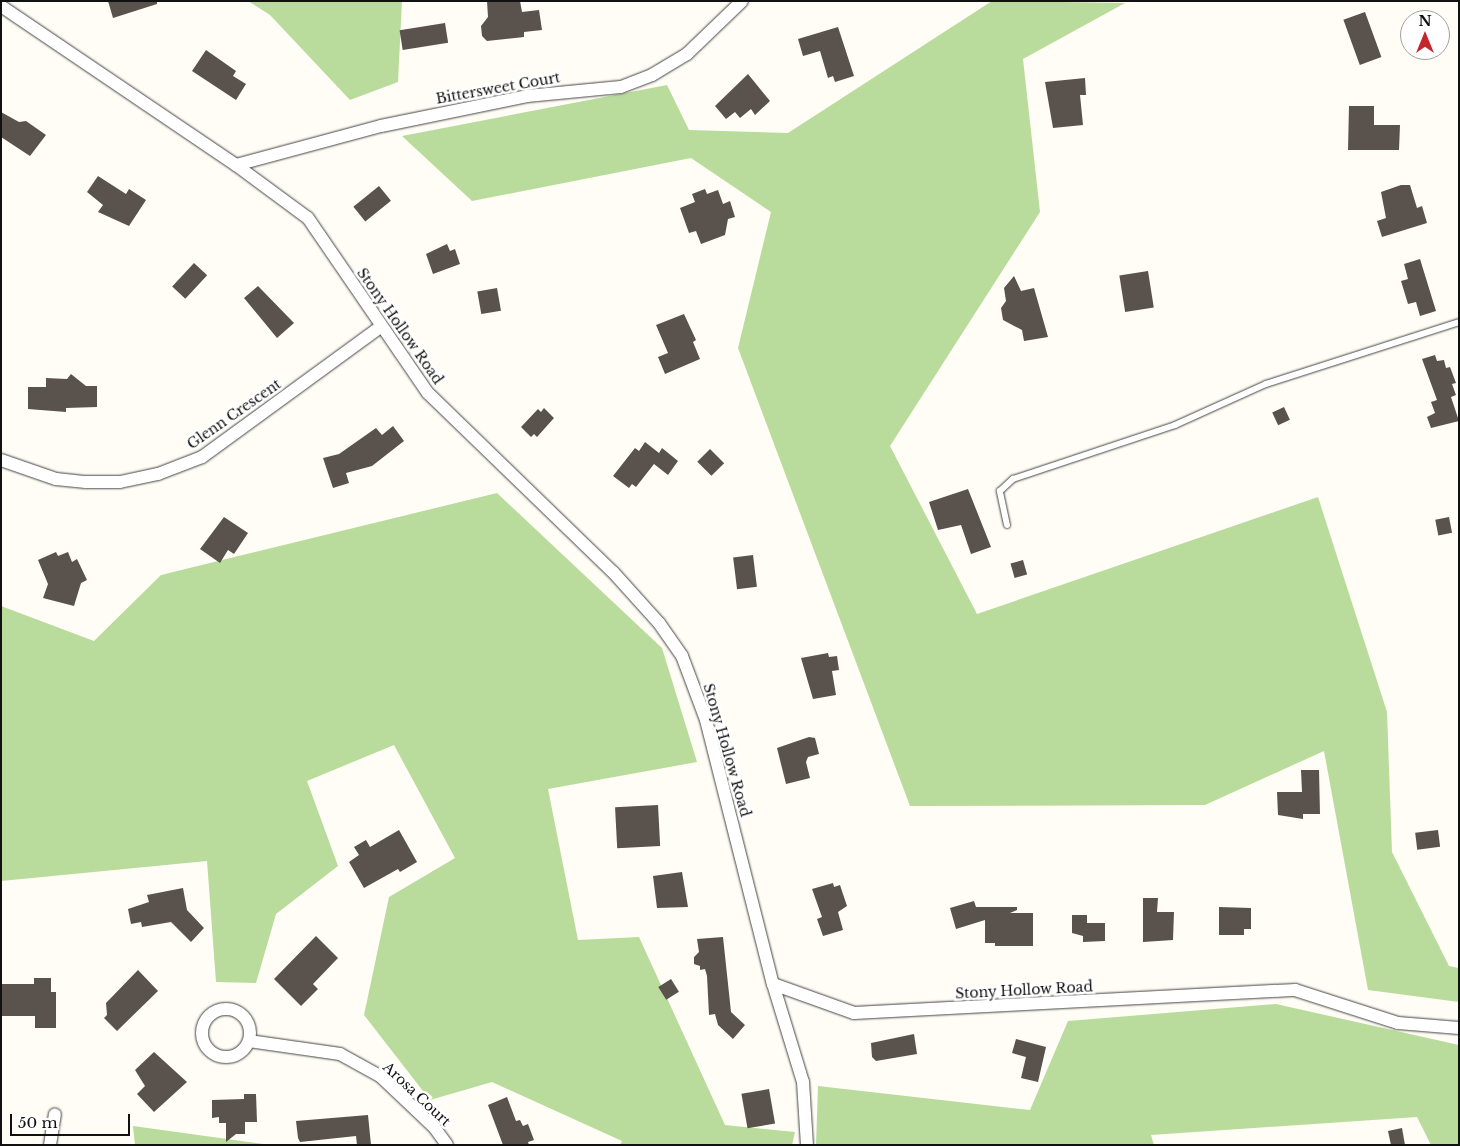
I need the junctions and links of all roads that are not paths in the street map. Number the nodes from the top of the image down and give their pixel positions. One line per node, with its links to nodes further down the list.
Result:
1 (742, 1): 3 (street, Bittersweet Court)
2 (1, 6): 3 (street, Stony Hollow Road)
3 (236, 165): 5 (street, Stony Hollow Road)
4 (1459, 322): 7 (lane)
5 (380, 327): 6 (street, Glenn Crescent); 8 (street, Stony Hollow Road)
6 (1, 460)
7 (1007, 525)
8 (773, 984): 9 (street, Stony Hollow Road); 14 (street)
9 (1459, 1028)
10 (249, 1040): 13 (street, Arosa Court)
11 (55, 1114): 12 (street)
12 (50, 1145)
13 (447, 1145)
14 (807, 1145)

